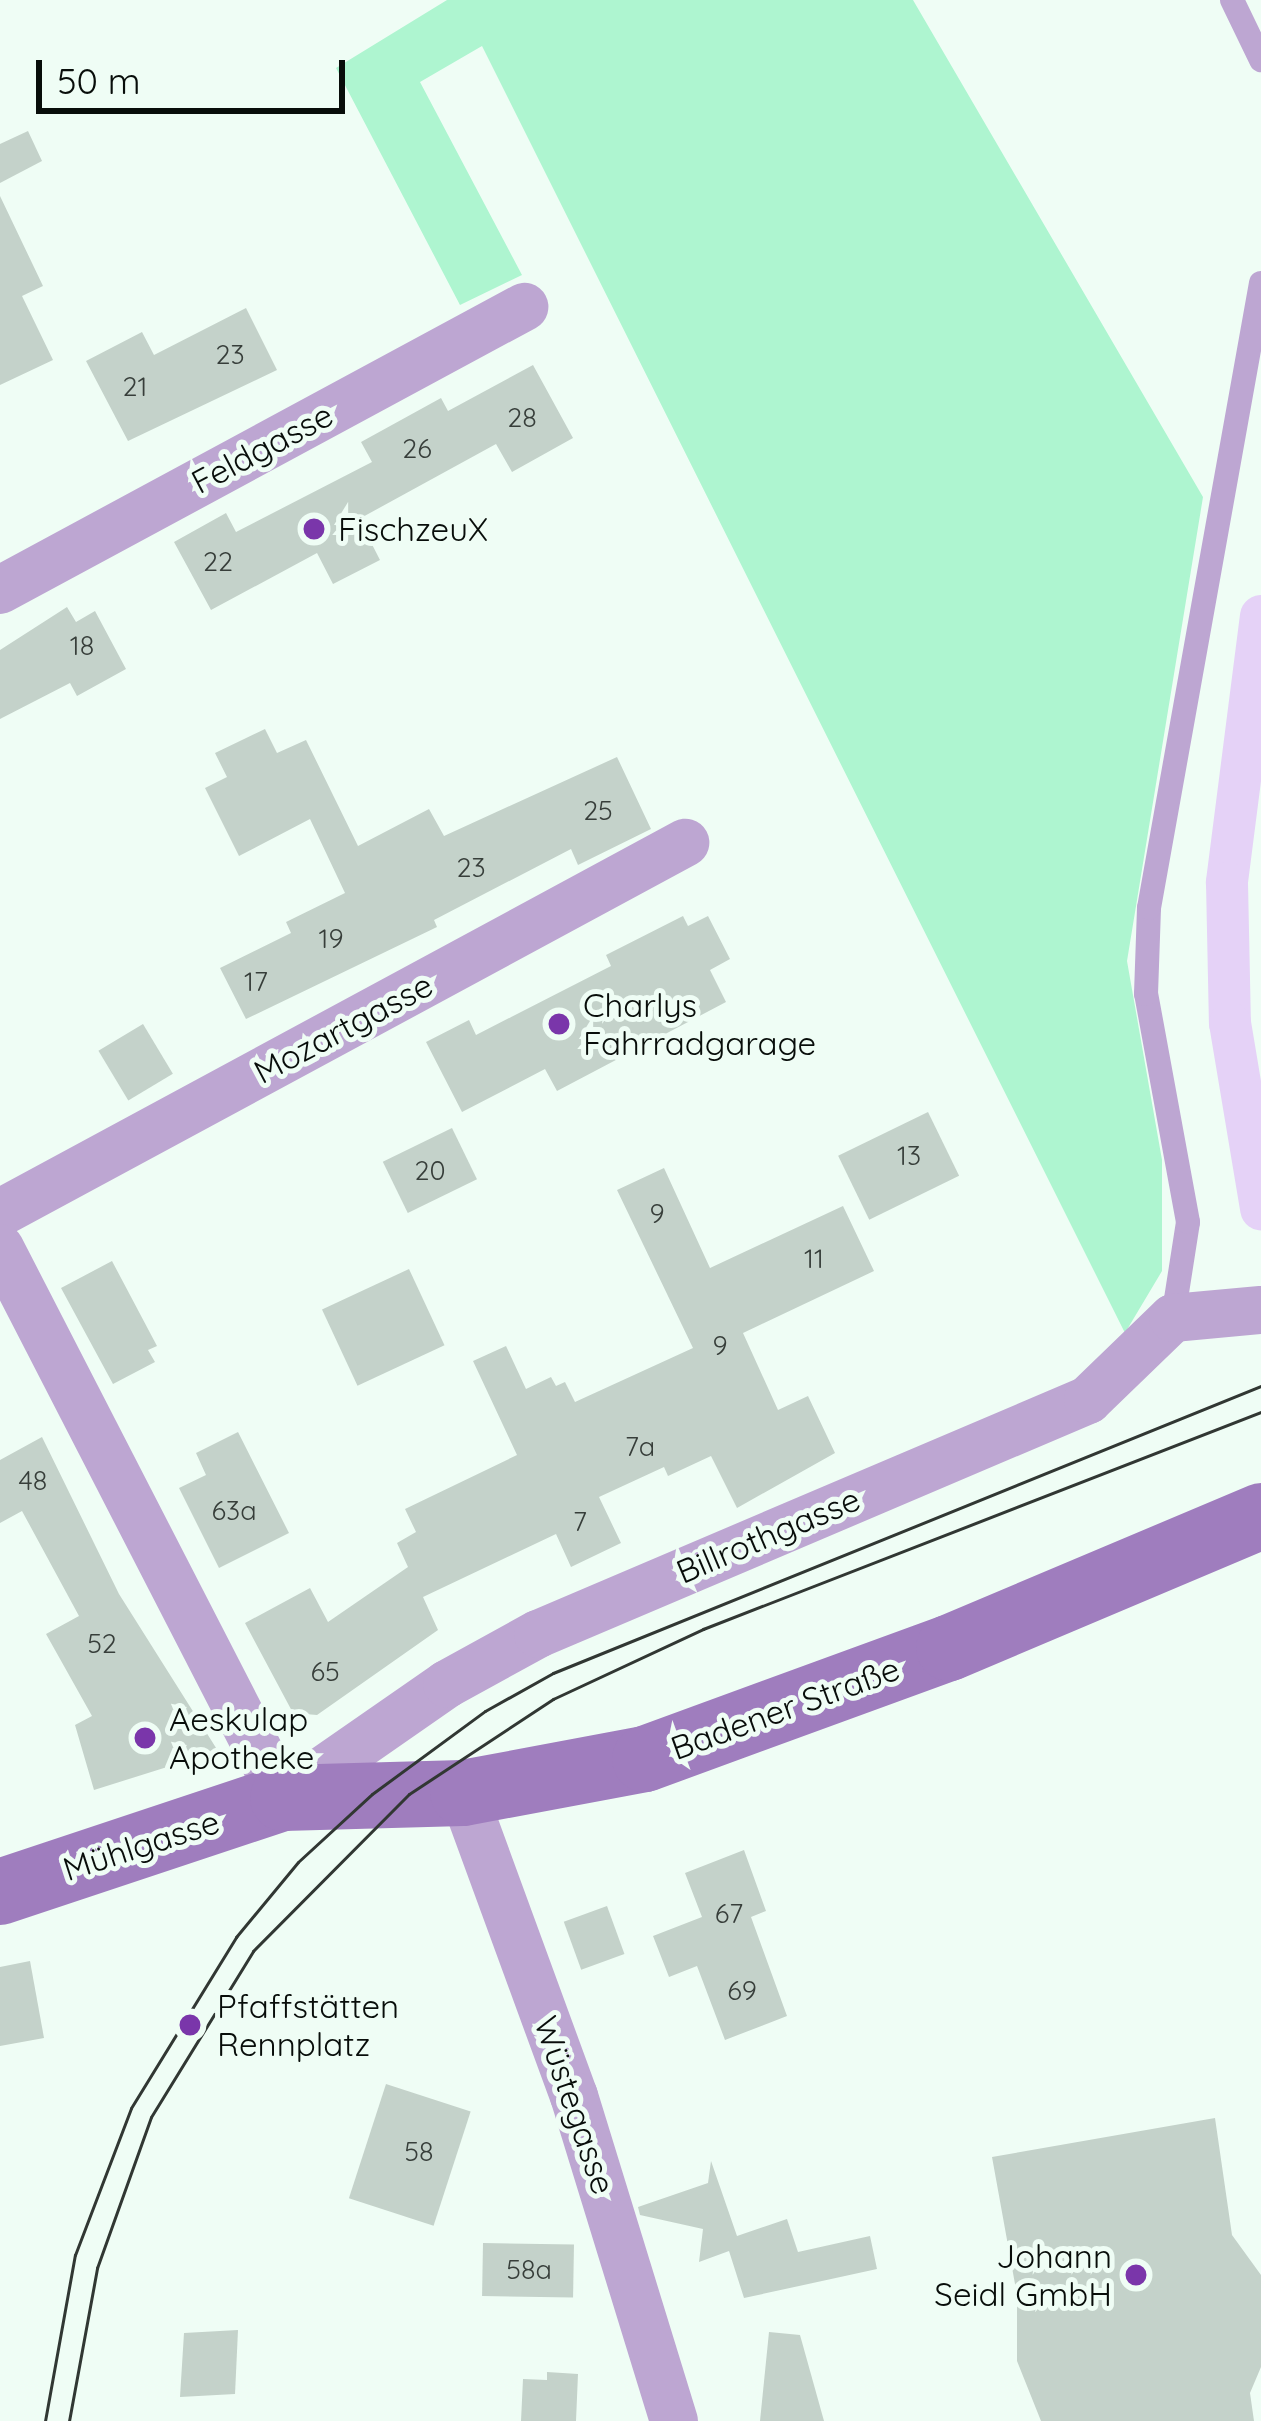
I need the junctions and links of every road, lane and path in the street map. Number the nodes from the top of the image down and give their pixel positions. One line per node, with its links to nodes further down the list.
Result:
1 (1232, 0): 2 (lane)
2 (1261, 60)
3 (1261, 283): 10 (lane)
4 (524, 307): 5 (street, Feldgasse)
5 (0, 590)
6 (685, 843): 7 (street, Mozartgasse)
7 (0, 1213)
8 (0, 1247): 13 (street)
9 (1247, 1313): 10 (street)
10 (1174, 1318): 13 (street, Billrothgasse)
11 (1261, 1516): 12 (street, Badener Straße)
12 (463, 1792): 13 (street, Badener Straße); 15 (street, Wüstegasse)
13 (283, 1798): 14 (street, Mühlgasse)
14 (0, 1892)
15 (674, 2421)

